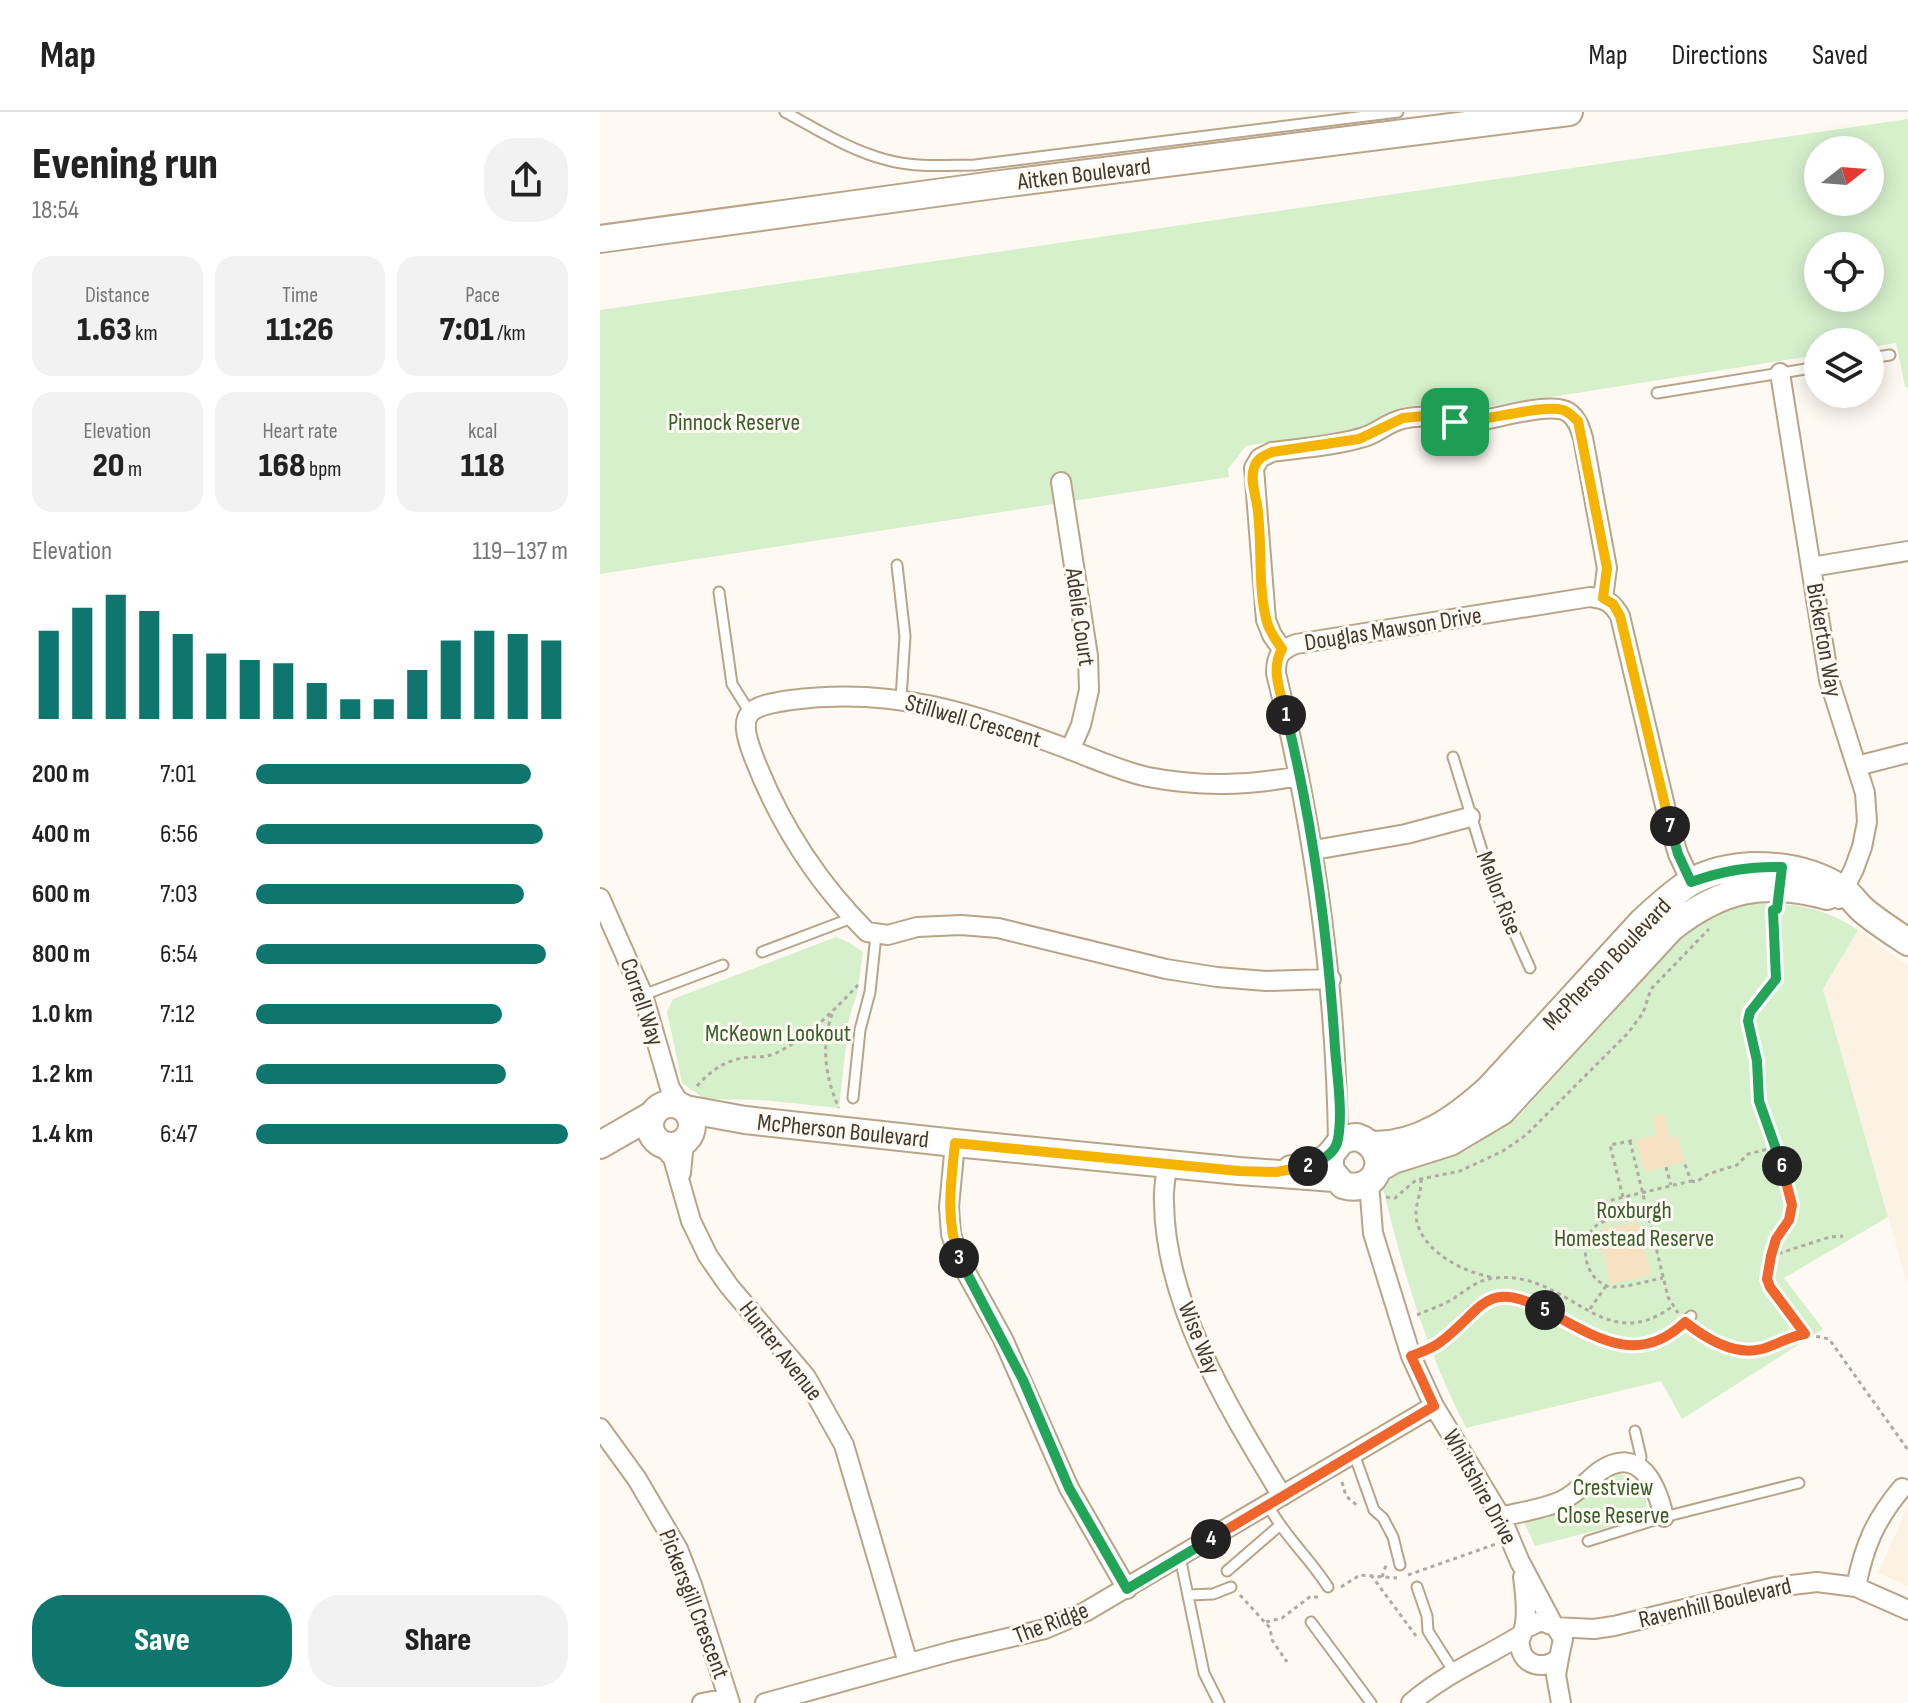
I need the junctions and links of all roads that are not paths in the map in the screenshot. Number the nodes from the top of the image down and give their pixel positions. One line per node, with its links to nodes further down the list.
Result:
1 (785, 112): 2 (lane)
2 (1398, 112)
3 (1569, 112): 4 (street, Aitken Boulevard)
4 (600, 239)
5 (1890, 355): 6 (lane)
6 (1884, 356)
7 (1804, 369): 8 (lane)
8 (1780, 373): 9 (lane); 13 (street, Bickerton Way)
9 (1657, 393)
10 (1061, 482): 19 (street, Adelie Court)
11 (1908, 551): 13 (street)
12 (897, 565): 17 (lane)
13 (1811, 567): 22 (street, Bickerton Way)
14 (719, 592): 18 (lane)
15 (1603, 598): 16 (street, Douglas Mawson Drive); 16 (street); 26 (street)
16 (1282, 649): 23 (street, Douglas Mawson Drive)
17 (901, 699): 18 (street, Stillwell Crescent); 19 (street, Stillwell Crescent)
18 (749, 711): 29 (street)
19 (1070, 750): 23 (street, Stillwell Crescent)
20 (1908, 753): 22 (street)
21 (1453, 757): 24 (lane, Mellor Rise)
22 (1857, 766): 27 (street, Bickerton Way)
23 (1299, 776): 25 (street, Douglas Mawson Drive)
24 (1470, 817): 25 (street); 35 (lane, Mellor Rise)
25 (1314, 850): 36 (street, Douglas Mawson Drive)
26 (1691, 882): 27 (street, McPherson Boulevard); 43 (street, McPherson Boulevard)
27 (1841, 894): 32 (street, McPherson Boulevard); 43 (street, McPherson Boulevard)
28 (600, 898): 30 (street, Correll Way)
29 (852, 918): 31 (street); 33 (lane)
30 (605, 925): 37 (street, Correll Way)
31 (876, 935): 36 (street); 38 (lane)
32 (1908, 942)
33 (762, 952)
34 (723, 965): 37 (lane)
35 (1530, 968)
36 (1331, 979): 43 (street, Douglas Mawson Drive)
37 (643, 995): 39 (street, Correll Way)
38 (853, 1098)
39 (673, 1121): 40 (street, McPherson Boulevard); 41 (street, McPherson Boulevard); 74 (street, Hunter Avenue)
40 (955, 1143): 42 (street, McPherson Boulevard); 66 (street)
41 (603, 1144)
42 (1167, 1165): 43 (street, McPherson Boulevard); 53 (street, Wise Way)
43 (1355, 1166): 45 (street, Whiltshire Drive)
44 (1688, 1319): 45 (lane)
45 (1411, 1356): 46 (street, Whiltshire Drive)
46 (1434, 1406): 49 (street, The Ridge); 54 (street, Whiltshire Drive)
47 (600, 1428): 77 (street, Pickersgill Crescent)
48 (1635, 1431): 50 (lane)
49 (1354, 1454): 53 (street, The Ridge); 60 (lane)
50 (1639, 1467): 54 (street); 55 (street)
51 (1799, 1483): 55 (lane)
52 (1902, 1488): 65 (street)
53 (1275, 1501): 56 (lane); 58 (street, The Ridge)
54 (1501, 1517): 59 (street, Whiltshire Drive)
55 (1664, 1517): 57 (lane)
56 (1279, 1526): 61 (lane); 63 (lane)
57 (1588, 1541)
58 (1180, 1557): 66 (street, The Ridge); 67 (lane)
59 (1520, 1562): 70 (street, Whiltshire Drive); 72 (street, Whiltshire Drive)
60 (1400, 1565)
61 (1227, 1571)
62 (1231, 1587): 67 (lane)
63 (1328, 1587)
64 (1417, 1587): 76 (lane)
65 (1856, 1587): 68 (street, Ravenhill Boulevard); 71 (street, Ravenhill Boulevard)
66 (1127, 1589): 74 (street, The Ridge)
67 (1189, 1595): 80 (lane)
68 (1908, 1610)
69 (1311, 1622): 81 (lane)
70 (1554, 1625): 71 (street, Ravenhill Boulevard); 72 (street); 73 (street)
71 (1614, 1626): 73 (street, Ravenhill Boulevard)
72 (1522, 1632): 75 (street); 76 (street)
73 (1560, 1655): 75 (street); 83 (street)
74 (908, 1663): 79 (street, The Ridge)
75 (1531, 1663): 76 (street); 83 (street)
76 (1460, 1669): 82 (street)
77 (729, 1700): 78 (street)
78 (702, 1703)
79 (765, 1703)
80 (1219, 1703)
81 (1371, 1703)
82 (1411, 1703)
83 (1560, 1703)

